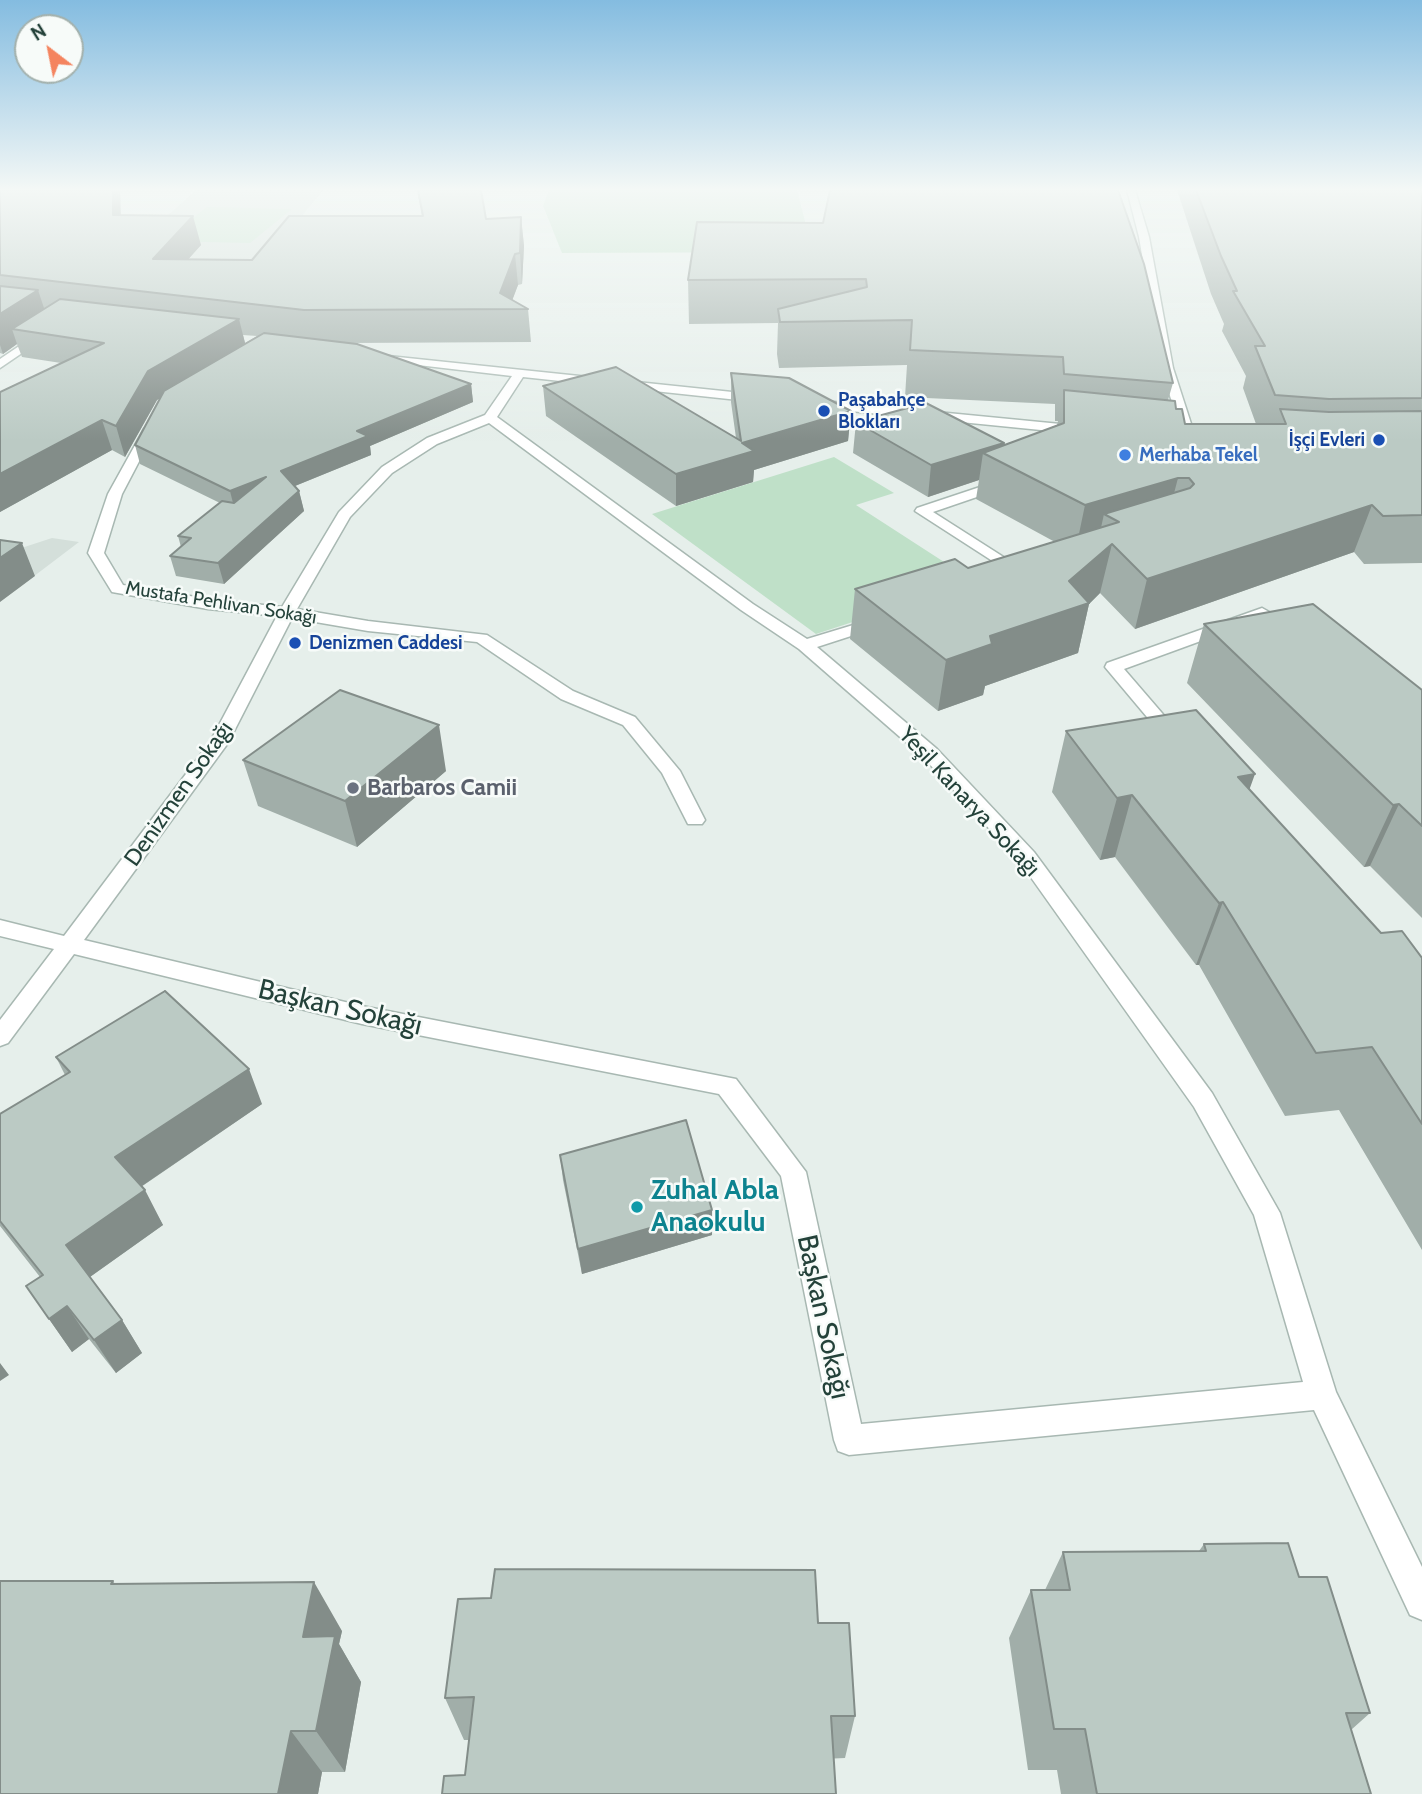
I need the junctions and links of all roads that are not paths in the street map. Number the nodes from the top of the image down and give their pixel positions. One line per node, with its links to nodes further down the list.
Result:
1 (1150, 274): 11 (street)
2 (55, 327): 4 (street)
3 (371, 357): 5 (street)
4 (0, 364)
5 (518, 375): 6 (street); 9 (street)
6 (773, 400)
7 (800, 402): 10 (street)
8 (156, 417): 14 (street, Mustafa Pehlivan Sokağı)
9 (490, 418): 14 (street, Denizmen Sokağı); 17 (street, Yeşil Kanarya Sokağı)
10 (1093, 431)
11 (1177, 439)
12 (1009, 482): 13 (street)
13 (998, 584)
14 (287, 612): 19 (street, Mustafa Pehlivan Sokağı); 21 (street, Denizmen Sokağı)
15 (895, 617): 17 (street)
16 (1308, 638): 18 (street)
17 (804, 645): 23 (street, Yeşil Kanarya Sokağı)
18 (1185, 751)
19 (695, 820)
20 (0, 928): 21 (street, Başkan Sokağı)
21 (71, 945): 22 (street, Denizmen Sokağı); 23 (street, Başkan Sokağı)
22 (0, 1037)
23 (1322, 1395): 24 (street)
24 (1422, 1603)

